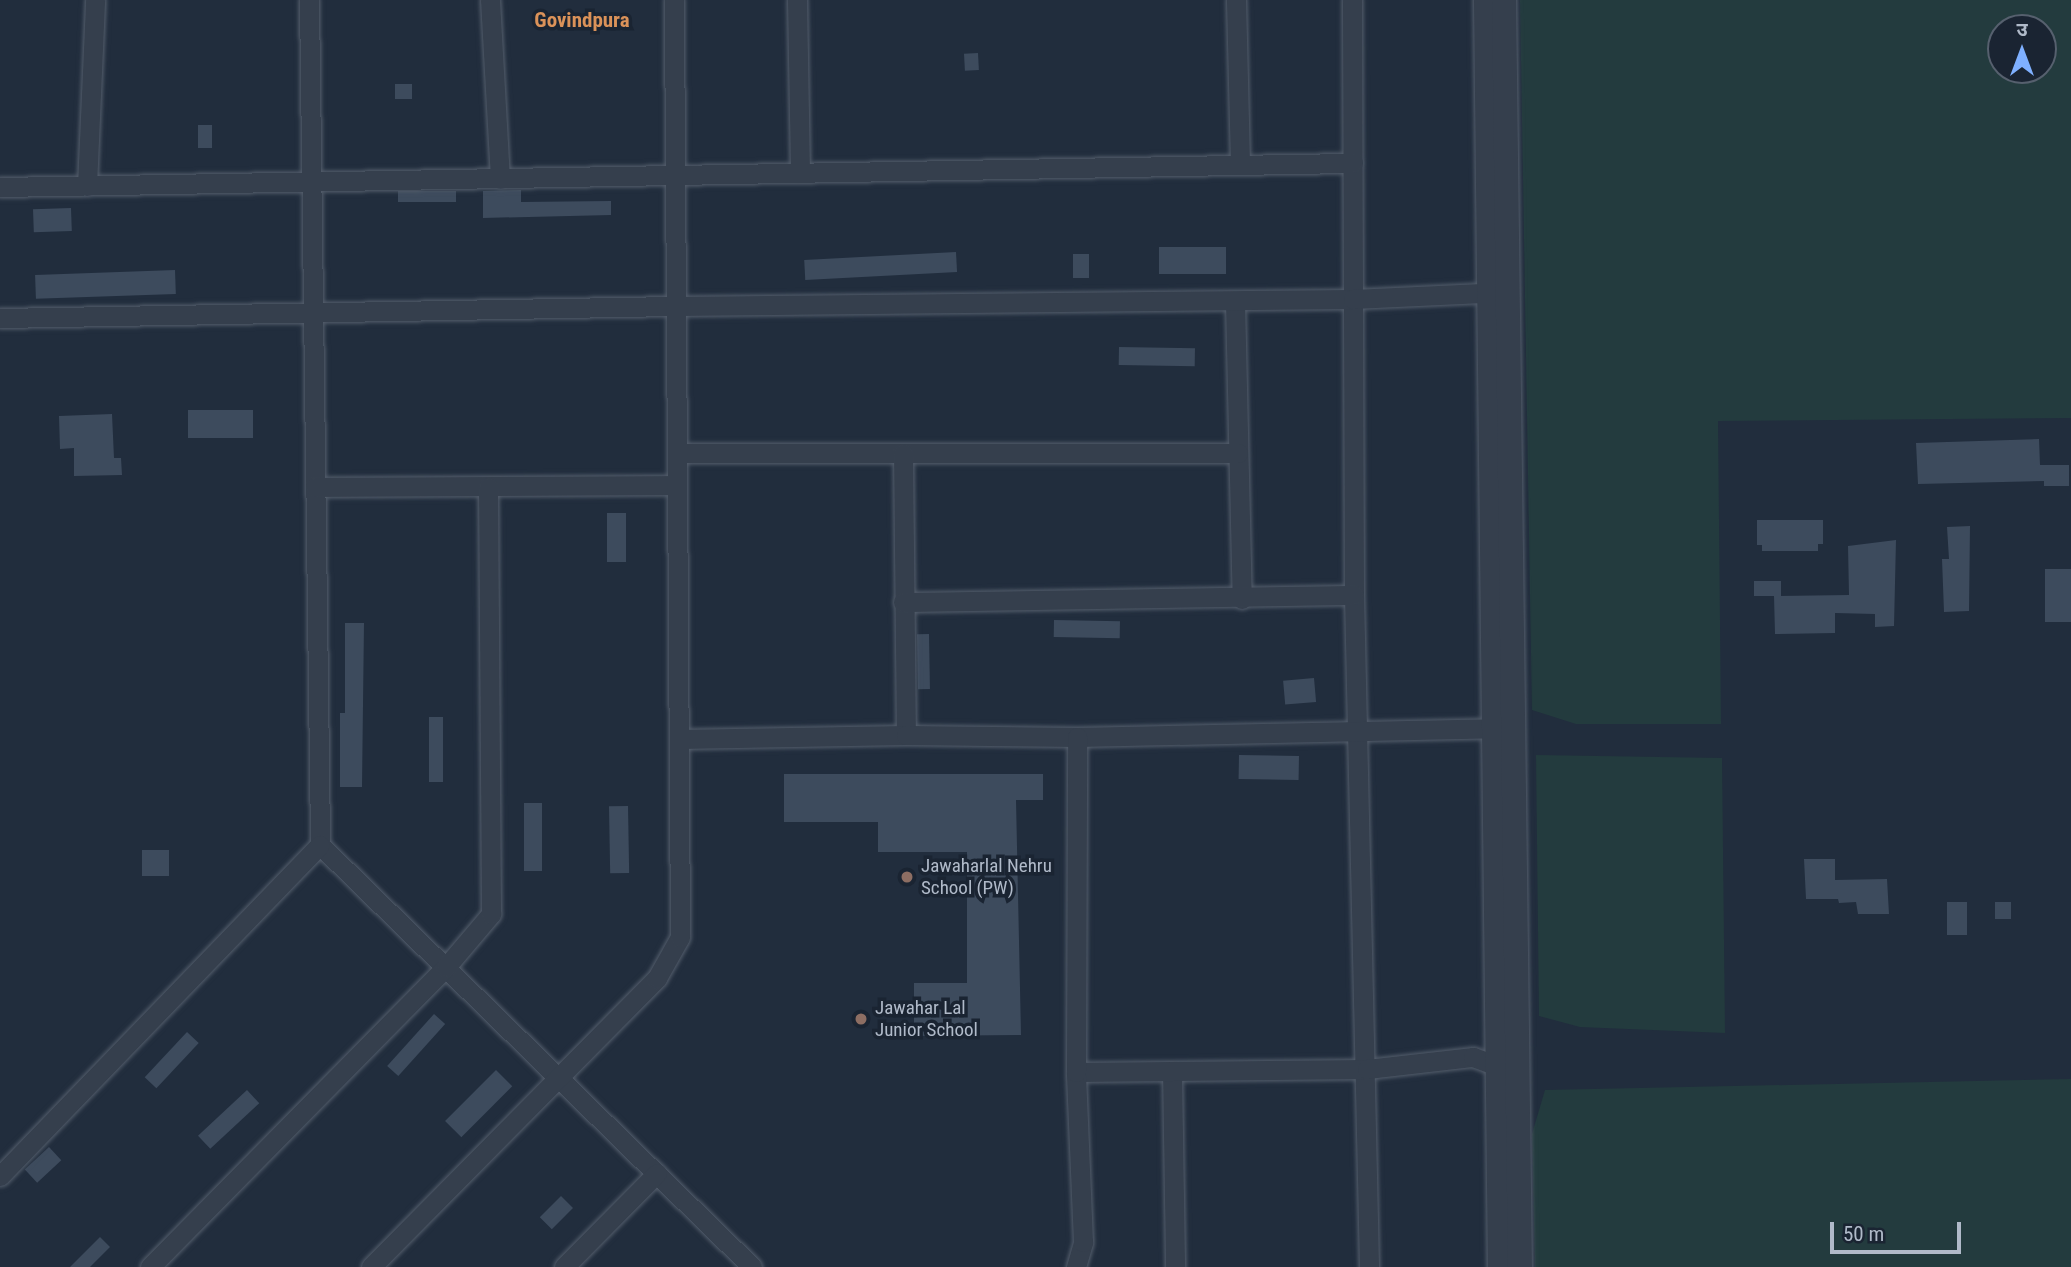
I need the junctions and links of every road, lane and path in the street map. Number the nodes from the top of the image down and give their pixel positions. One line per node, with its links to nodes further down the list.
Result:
1 (95, 0): 16 (street)
2 (309, 0): 15 (street)
3 (490, 0): 14 (street)
4 (674, 0): 13 (street)
5 (797, 0): 12 (street)
6 (1236, 0): 11 (street)
7 (1352, 0): 10 (street)
8 (1486, 0): 18 (street)
9 (1504, 0): 18 (street)
10 (1353, 163): 11 (street); 19 (street)
11 (1240, 164): 12 (street)
12 (800, 173): 13 (street)
13 (675, 175): 14 (street); 21 (street)
14 (500, 179): 15 (street)
15 (311, 182): 16 (street); 22 (street)
16 (87, 186): 17 (street)
17 (0, 187)
18 (1498, 293): 19 (street); 33 (street)
19 (1353, 299): 20 (street); 30 (street)
20 (1236, 301): 21 (street); 26 (street)
21 (676, 306): 22 (street); 24 (street)
22 (313, 313): 23 (street); 28 (street)
23 (0, 318)
24 (677, 453): 25 (street); 27 (street)
25 (904, 453): 26 (street); 32 (street)
26 (1238, 453): 31 (street)
27 (677, 485): 29 (street); 37 (street)
28 (315, 487): 29 (street); 38 (street)
29 (488, 487): 39 (street)
30 (1354, 595): 31 (street); 34 (street)
31 (1242, 599): 32 (street)
32 (904, 602): 35 (street)
33 (1503, 728): 34 (street); 40 (street)
34 (1359, 730): 36 (street); 43 (street)
35 (906, 735): 36 (street); 37 (street)
36 (1077, 737): 45 (street)
37 (679, 739): 46 (street)
38 (320, 845): 39 (street); 48 (street)
39 (446, 967): 46 (street); 50 (street)
40 (1506, 1037): 41 (street); 42 (street)
41 (1474, 1057): 42 (street); 43 (street)
42 (1508, 1065): 56 (street); 57 (street)
43 (1367, 1069): 44 (street); 55 (street)
44 (1171, 1071): 45 (street); 54 (street)
45 (1076, 1072): 53 (street)
46 (559, 1077): 47 (street); 51 (street)
47 (657, 1173): 49 (street); 52 (street)
48 (0, 1176)
49 (746, 1265)
50 (150, 1267)
51 (370, 1267)
52 (564, 1267)
53 (1076, 1267)
54 (1175, 1267)
55 (1369, 1267)
56 (1500, 1267)
57 (1520, 1267)

